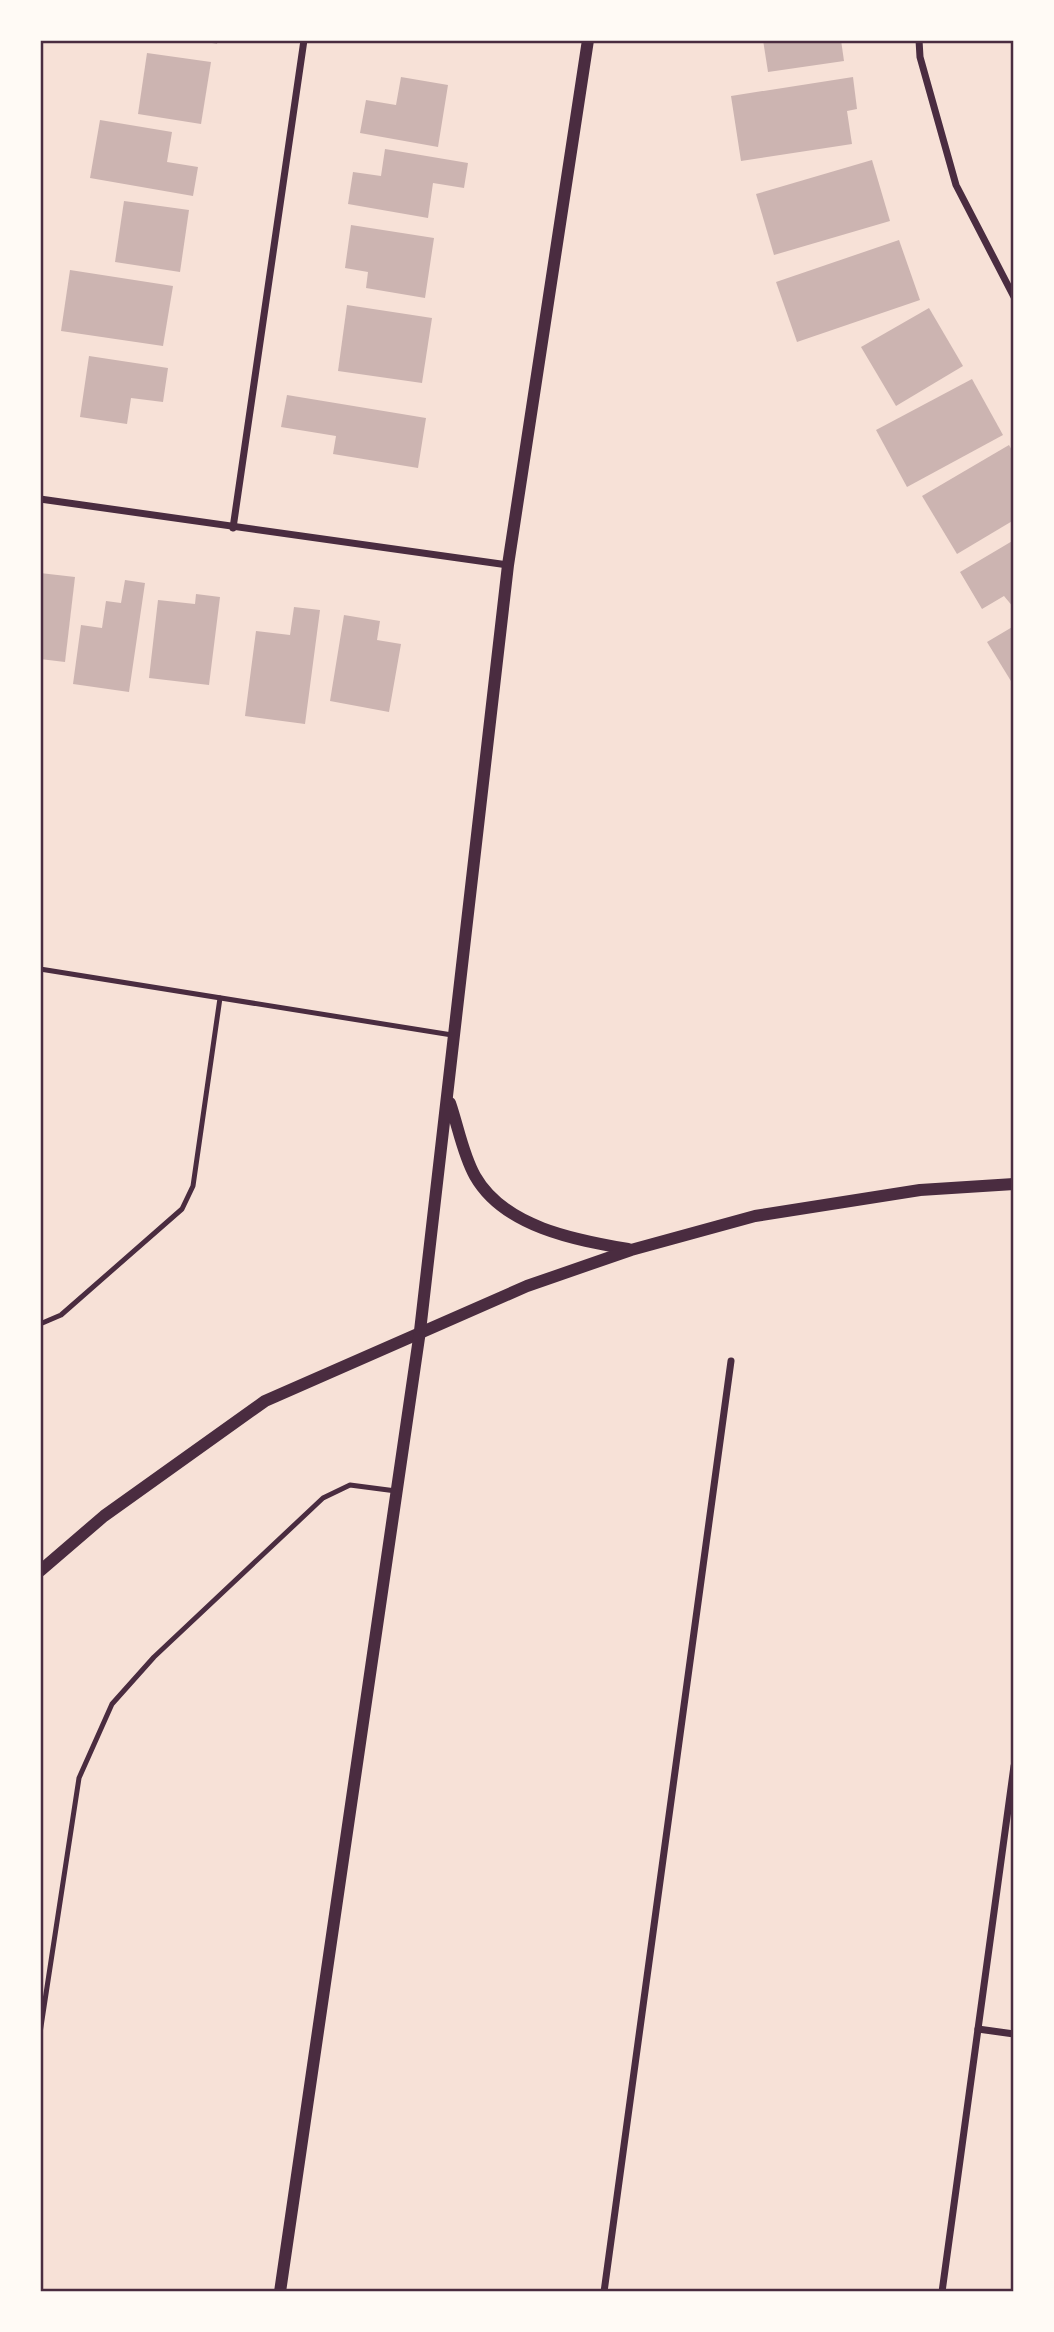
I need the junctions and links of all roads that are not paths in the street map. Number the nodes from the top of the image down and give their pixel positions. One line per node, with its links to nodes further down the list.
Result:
1 (304, 40): 6 (street)
2 (588, 40): 7 (street)
3 (919, 40): 4 (street)
4 (1014, 297)
5 (40, 499): 6 (street)
6 (233, 528): 7 (street)
7 (508, 565): 10 (street)
8 (40, 969): 9 (lane)
9 (220, 998): 10 (lane); 14 (lane)
10 (456, 1036): 11 (street)
11 (449, 1098): 13 (street); 15 (street)
12 (1014, 1184): 13 (street)
13 (631, 1250): 15 (street)
14 (40, 1324)
15 (420, 1331): 17 (street); 18 (street)
16 (731, 1362): 24 (street)
17 (396, 1491): 21 (lane); 23 (street)
18 (40, 1572)
19 (1014, 1766): 20 (street)
20 (978, 2029): 22 (street); 25 (street)
21 (40, 2033)
22 (1014, 2034)
23 (280, 2292)
24 (604, 2292)
25 (942, 2292)

